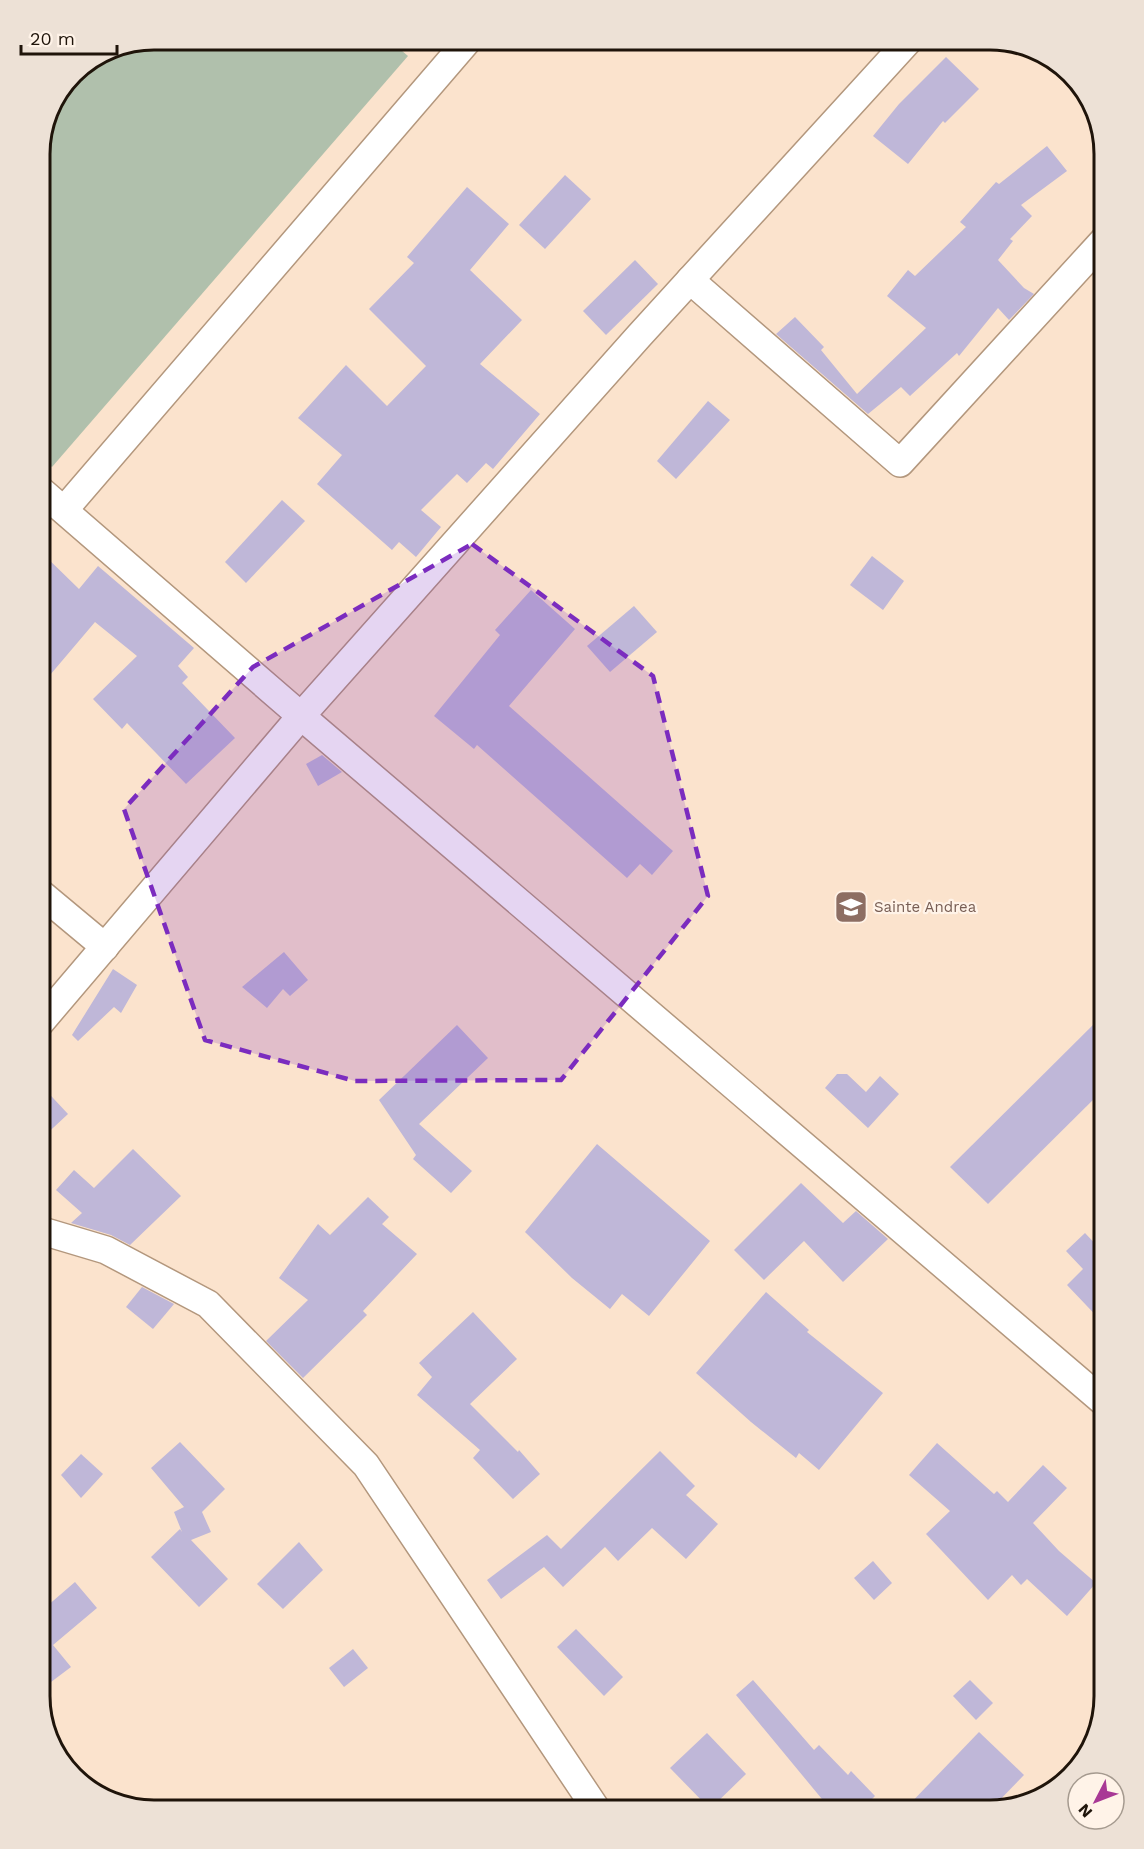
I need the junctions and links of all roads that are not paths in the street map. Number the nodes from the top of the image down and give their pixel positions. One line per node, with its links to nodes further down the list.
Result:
1 (455, 50): 6 (street)
2 (900, 50): 4 (street)
3 (1094, 250): 4 (street)
4 (690, 280): 7 (street)
5 (50, 498): 6 (street)
6 (64, 510): 7 (street)
7 (302, 716): 9 (street); 12 (street)
8 (50, 901): 9 (street)
9 (105, 948): 10 (street)
10 (50, 1011)
11 (50, 1233): 13 (street)
12 (1094, 1394)
13 (590, 1800)

